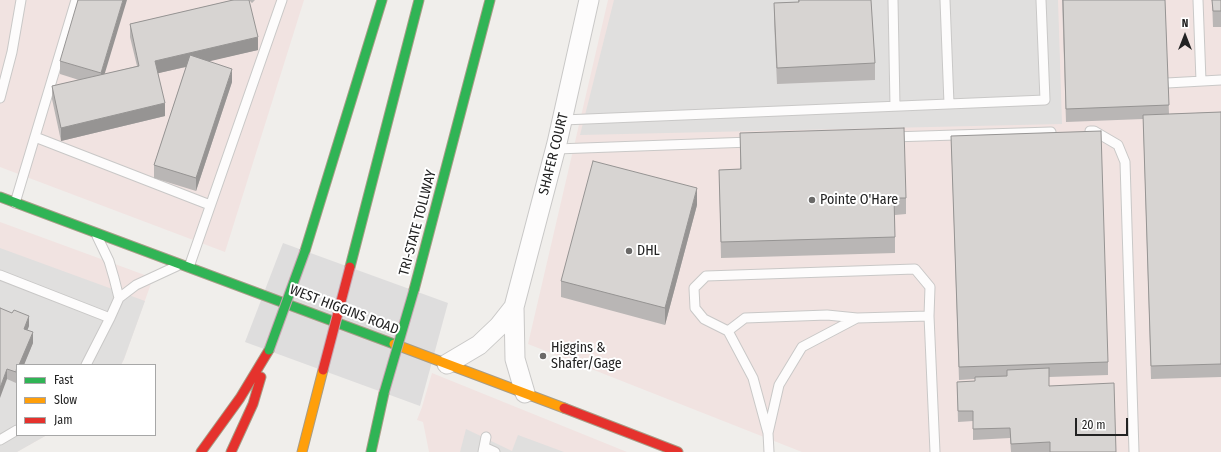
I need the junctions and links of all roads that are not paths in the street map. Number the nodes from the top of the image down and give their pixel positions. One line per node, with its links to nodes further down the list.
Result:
1 (21, 0): 15 (lane)
2 (76, 0): 21 (lane)
3 (282, 0): 27 (lane)
4 (382, 0): 37 (main road, bridge)
5 (419, 0): 48 (main road, bridge)
6 (490, 0): 49 (main road, TRI-STATE TOLLWAY, bridge)
7 (589, 0): 18 (street, SHAFER COURT)
8 (893, 0): 17 (lane)
9 (945, 0): 16 (lane)
10 (1041, 0): 16 (lane)
11 (1198, 0): 13 (lane)
12 (1221, 80): 13 (lane)
13 (1201, 81): 14 (lane)
14 (1167, 83)
15 (0, 98)
16 (949, 104): 17 (lane)
17 (894, 106): 18 (lane)
18 (562, 120): 24 (street, SHAFER COURT)
19 (1078, 131): 54 (lane)
20 (1062, 132): 22 (lane)
21 (35, 137): 26 (lane); 27 (lane)
22 (880, 138)
23 (762, 142): 24 (lane)
24 (556, 148): 32 (street, SHAFER COURT)
25 (0, 197): 26 (main road, WEST HIGGINS ROAD)
26 (15, 203): 28 (main road, WEST HIGGINS ROAD)
27 (210, 205): 29 (lane)
28 (95, 232): 29 (main road, WEST HIGGINS ROAD); 31 (lane)
29 (185, 265): 31 (lane); 39 (main road, WEST HIGGINS ROAD)
30 (0, 275): 34 (lane)
31 (118, 298): 34 (lane)
32 (514, 307): 39 (street, SHAFER COURT); 40 (street, SHAFER COURT)
33 (929, 316): 35 (lane); 36 (lane); 53 (lane)
34 (110, 318): 38 (lane)
35 (857, 318): 36 (lane); 42 (lane)
36 (728, 331): 42 (lane)
37 (269, 350): 46 (main road); 47 (main road)
38 (87, 364)
39 (447, 364): 40 (main road, WEST HIGGINS ROAD)
40 (525, 393): 51 (main road, WEST HIGGINS ROAD)
41 (16, 431): 44 (lane)
42 (768, 433): 52 (lane)
43 (486, 437): 45 (lane)
44 (0, 440)
45 (484, 450): 50 (lane)
46 (201, 452)
47 (231, 452)
48 (302, 452)
49 (371, 452)
50 (495, 452)
51 (678, 452)
52 (769, 452)
53 (935, 452)
54 (1134, 452)

